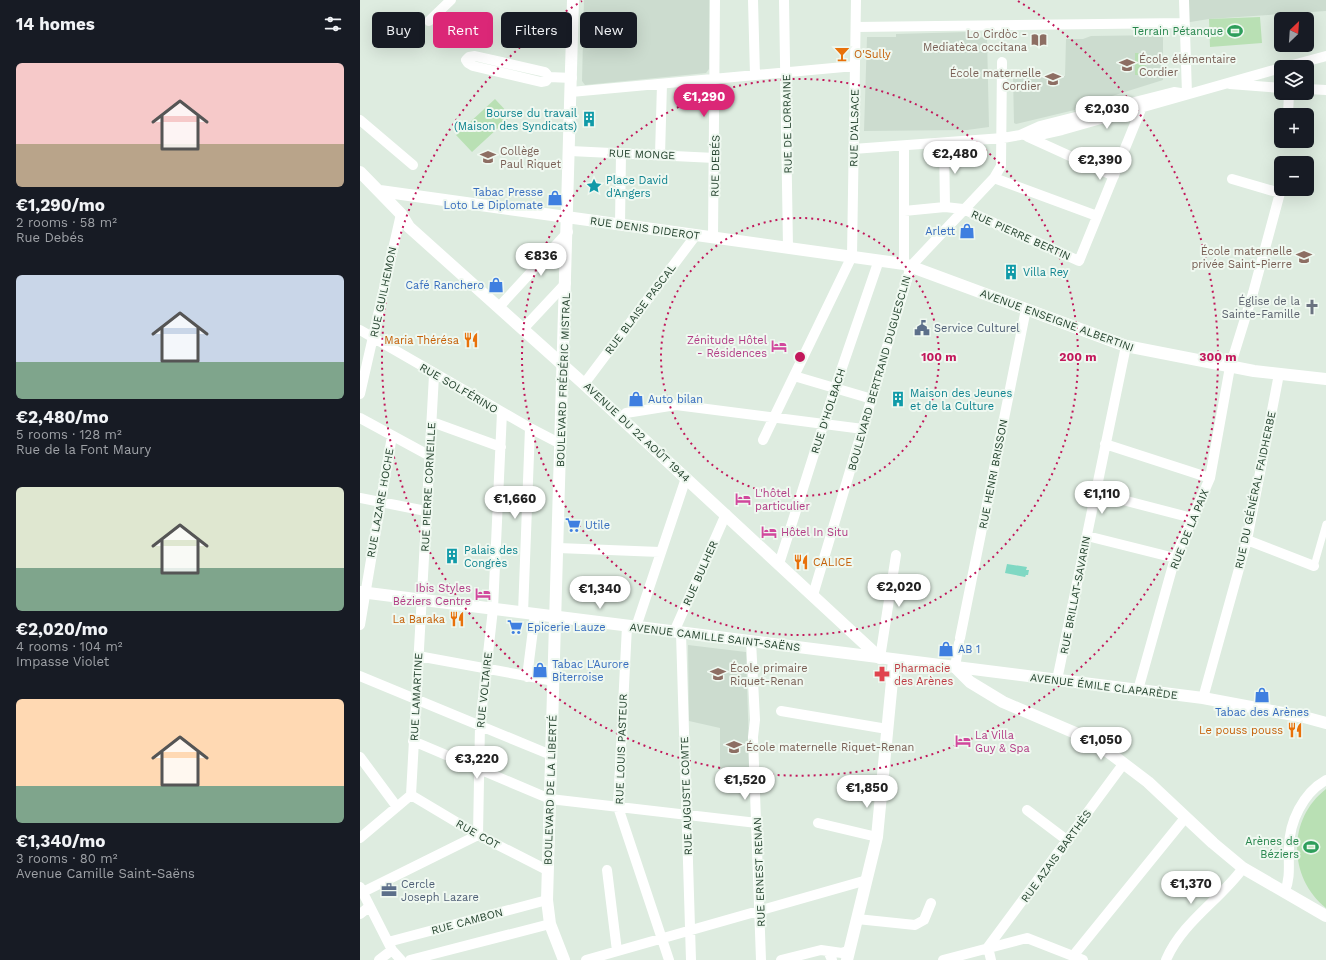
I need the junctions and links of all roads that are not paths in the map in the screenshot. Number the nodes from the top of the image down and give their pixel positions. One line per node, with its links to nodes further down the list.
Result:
1 (451, 0): 8 (street)
2 (573, 0): 19 (street, BOULEVARD FRÉDÉRIC MISTRAL)
3 (715, 0): 20 (street, RUE DEBÉS)
4 (753, 0): 17 (street)
5 (784, 0): 16 (street, RUE DE LORRAINE)
6 (856, 0): 10 (street, RUE D'ALSACE)
7 (1184, 0): 9 (street)
8 (429, 21)
9 (1184, 23): 10 (street); 27 (street)
10 (856, 27): 14 (street, RUE D'ALSACE)
11 (1326, 56): 12 (street)
12 (1311, 60)
13 (1002, 62): 31 (street, BOULEVARD BERTRAND DUGUESCLIN)
14 (855, 66): 16 (street); 34 (street, RUE D'ALSACE)
15 (1274, 70): 22 (street)
16 (786, 72): 17 (street); 55 (street, RUE DE LORRAINE)
17 (755, 75): 20 (street)
18 (549, 77): 18 (street); 19 (street)
19 (572, 78): 26 (street, BOULEVARD FRÉDÉRIC MISTRAL)
20 (715, 79): 21 (street); 38 (street, RUE DEBÉS)
21 (662, 84): 26 (street); 37 (street)
22 (1222, 84): 23 (street); 27 (street)
23 (1274, 88)
24 (1314, 89): 25 (street)
25 (1326, 90)
26 (571, 92): 35 (street, BOULEVARD FRÉDÉRIC MISTRAL)
27 (1187, 94): 28 (street); 30 (street)
28 (1141, 109): 30 (street); 41 (street)
29 (360, 120): 39 (street)
30 (1020, 135): 31 (street); 41 (street)
31 (1002, 138): 32 (street); 42 (street, BOULEVARD BERTRAND DUGUESCLIN)
32 (944, 142): 33 (street); 45 (street)
33 (904, 146): 34 (street); 47 (street)
34 (853, 149): 56 (street, RUE D'ALSACE)
35 (570, 151): 36 (street, RUE MONGE); 50 (street, BOULEVARD FRÉDÉRIC MISTRAL)
36 (621, 153): 37 (street, RUE MONGE); 51 (street)
37 (660, 155): 38 (street, RUE MONGE)
38 (715, 158): 54 (street, RUE DEBÉS)
39 (413, 164)
40 (361, 176): 44 (street, AVENUE DU 22 AOÛT 1944)
41 (1114, 176): 49 (street)
42 (994, 178): 46 (street, BOULEVARD BERTRAND DUGUESCLIN); 49 (street)
43 (1232, 179): 67 (street, RUE DE LA PAIX)
44 (380, 191): 48 (street, AVENUE DU 22 AOÛT 1944); 50 (street, RUE DENIS DIDEROT)
45 (945, 207): 46 (street, RUE PIERRE BERTIN); 47 (street, RUE PIERRE BERTIN)
46 (963, 209): 49 (street, RUE PIERRE BERTIN); 58 (street, BOULEVARD BERTRAND DUGUESCLIN)
47 (904, 211): 58 (street)
48 (401, 214): 60 (street, AVENUE DU 22 AOÛT 1944); 64 (street, RUE GUILHEMON)
49 (1097, 216)
50 (568, 217): 51 (street, RUE DENIS DIDEROT); 52 (street, BOULEVARD FRÉDÉRIC MISTRAL)
51 (620, 224): 53 (street, RUE DENIS DIDEROT)
52 (568, 232): 59 (street, BOULEVARD FRÉDÉRIC MISTRAL); 60 (street)
53 (696, 235): 54 (street, RUE DENIS DIDEROT); 72 (street, RUE BLAISE PASCAL)
54 (713, 237): 55 (street, RUE DENIS DIDEROT)
55 (788, 247): 56 (street, RUE DENIS DIDEROT)
56 (852, 256): 57 (street, RUE DENIS DIDEROT); 70 (street)
57 (879, 260): 58 (street, RUE DENIS DIDEROT); 73 (street, RUE D'HOLBACH)
58 (907, 265): 61 (street, AVENUE ENSEIGNE ALBERTINI); 75 (street, BOULEVARD BERTRAND DUGUESCLIN)
59 (566, 283): 62 (street); 66 (street, BOULEVARD FRÉDÉRIC MISTRAL)
60 (499, 307): 62 (street, AVENUE DU 22 AOÛT 1944)
61 (1026, 310): 65 (street, AVENUE ENSEIGNE ALBERTINI); 121 (street, RUE HENRI BRISSON)
62 (523, 329): 66 (street, AVENUE DU 22 AOÛT 1944)
63 (360, 330): 64 (street, RUE SOLFÉRINO)
64 (373, 338): 69 (street, RUE SOLFÉRINO); 74 (street, RUE GUILHEMON)
65 (1126, 346): 67 (street, AVENUE ENSEIGNE ALBERTINI); 87 (street, RUE BRILLAT-SAVARIN)
66 (564, 365): 72 (street, AVENUE DU 22 AOÛT 1944); 86 (street, BOULEVARD FRÉDÉRIC MISTRAL)
67 (1230, 367): 68 (street, AVENUE ENSEIGNE ALBERTINI); 91 (street, RUE DE LA PAIX)
68 (1279, 374): 71 (street, AVENUE ENSEIGNE ALBERTINI); 100 (street, RUE DU GÉNÉRAL FAIDHERBE)
69 (434, 375): 76 (street, RUE SOLFÉRINO); 80 (street, RUE PIERRE CORNEILLE)
70 (794, 376): 73 (street); 79 (street)
71 (1326, 379)
72 (584, 384): 78 (street, AVENUE DU 22 AOÛT 1944)
73 (835, 388): 75 (street); 81 (street, RUE D'HOLBACH)
74 (360, 394)
75 (872, 399): 83 (street, BOULEVARD BERTRAND DUGUESCLIN)
76 (502, 412): 82 (street, RUE SOLFÉRINO); 88 (street, RUE VOLTAIRE)
77 (360, 418): 84 (street)
78 (621, 418): 79 (street); 90 (street, AVENUE DU 22 AOÛT 1944)
79 (774, 418): 81 (street); 85 (street)
80 (432, 422): 88 (street); 89 (street, RUE PIERRE CORNEILLE)
81 (824, 424): 83 (street); 105 (street, RUE D'HOLBACH)
82 (530, 428): 86 (street, RUE SOLFÉRINO); 111 (street)
83 (863, 429): 108 (street, BOULEVARD BERTRAND DUGUESCLIN)
84 (392, 436): 89 (street); 94 (street, RUE LAZARE HOCHE)
85 (763, 440)
86 (561, 441): 101 (street, BOULEVARD FRÉDÉRIC MISTRAL)
87 (1105, 444): 91 (street); 92 (street, RUE BRILLAT-SAVARIN)
88 (501, 447): 110 (street, RUE VOLTAIRE)
89 (430, 456): 95 (street, RUE PIERRE CORNEILLE)
90 (686, 478): 96 (street, AVENUE DU 22 AOÛT 1944); 102 (street, RUE LOUIS PASTEUR)
91 (1210, 478): 97 (street, RUE DE LA PAIX)
92 (1096, 493): 97 (street); 99 (street, RUE BRILLAT-SAVARIN)
93 (360, 498): 94 (street)
94 (380, 502): 95 (street); 107 (street, RUE LAZARE HOCHE)
95 (426, 511): 109 (street, RUE PIERRE CORNEILLE)
96 (726, 514): 105 (street, AVENUE DU 22 AOÛT 1944); 116 (street, RUE BULHER)
97 (1192, 518): 104 (street, RUE DE LA PAIX)
98 (1326, 524): 106 (street)
99 (1087, 536): 104 (street); 125 (street, RUE BRILLAT-SAVARIN)
100 (1247, 540): 106 (street); 129 (street, RUE DU GÉNÉRAL FAIDHERBE)
101 (558, 548): 102 (street); 113 (street, BOULEVARD FRÉDÉRIC MISTRAL)
102 (660, 552): 115 (street, RUE LOUIS PASTEUR)
103 (896, 555): 119 (street)
104 (1175, 558): 127 (street, RUE DE LA PAIX)
105 (779, 564): 108 (street, AVENUE DU 22 AOÛT 1944)
106 (1314, 566)
107 (363, 593): 109 (street, AVENUE CAMILLE SAINT-SAËNS); 114 (street, RUE LAZARE HOCHE)
108 (813, 595): 119 (street, AVENUE DU 22 AOÛT 1944)
109 (421, 600): 110 (street, AVENUE CAMILLE SAINT-SAËNS); 118 (street, RUE LAMARTINE)
110 (493, 609): 111 (street, AVENUE CAMILLE SAINT-SAËNS); 122 (street, RUE VOLTAIRE)
111 (522, 613): 112 (street, AVENUE CAMILLE SAINT-SAËNS)
112 (535, 614): 113 (street, AVENUE CAMILLE SAINT-SAËNS); 124 (street)
113 (556, 617): 115 (street, AVENUE CAMILLE SAINT-SAËNS); 126 (street, BOULEVARD DE LA LIBERTÉ)
114 (360, 625)
115 (631, 626): 116 (street, AVENUE CAMILLE SAINT-SAËNS); 143 (street, RUE LOUIS PASTEUR)
116 (678, 632): 117 (street, AVENUE CAMILLE SAINT-SAËNS); 145 (street, RUE AUGUSTE COMTE)
117 (751, 641): 119 (street, AVENUE CAMILLE SAINT-SAËNS); 147 (street, RUE ERNEST RENAN)
118 (418, 656): 122 (street); 128 (street, RUE LAMARTINE)
119 (880, 658): 120 (street, AVENUE ÉMILE CLAPARÈDE)
120 (894, 660): 121 (street, AVENUE ÉMILE CLAPARÈDE); 133 (street)
121 (955, 667): 125 (street, AVENUE ÉMILE CLAPARÈDE); 137 (street)
122 (487, 669): 124 (street); 132 (street, RUE VOLTAIRE)
123 (360, 676): 128 (street)
124 (527, 677): 126 (street)
125 (1057, 680): 127 (street, AVENUE ÉMILE CLAPARÈDE)
126 (554, 681): 135 (street, BOULEVARD DE LA LIBERTÉ)
127 (1138, 690): 129 (street, AVENUE ÉMILE CLAPARÈDE)
128 (416, 698): 132 (street); 134 (street, RUE LAMARTINE)
129 (1203, 698): 131 (street, AVENUE ÉMILE CLAPARÈDE)
130 (781, 711): 133 (street)
131 (1326, 723)
132 (480, 725): 135 (street); 138 (street, RUE VOLTAIRE)
133 (887, 729): 150 (street)
134 (413, 741): 138 (street); 140 (street, RUE LAMARTINE)
135 (551, 755): 141 (street, BOULEVARD DE LA LIBERTÉ)
136 (361, 762): 142 (street)
137 (1124, 763): 146 (street); 152 (street, RUE AZAIS BARTHÈS)
138 (479, 769): 141 (street); 149 (street, RUE VOLTAIRE)
139 (1326, 780): 158 (street)
140 (411, 795): 142 (street); 149 (street, RUE COT)
141 (550, 799): 143 (street); 154 (street, BOULEVARD DE LA LIBERTÉ)
142 (397, 807): 151 (street)
143 (618, 807): 145 (street); 168 (street, RUE LOUIS PASTEUR)
144 (1027, 810): 152 (street)
145 (686, 815): 147 (street); 167 (street, RUE AUGUSTE COMTE)
146 (1185, 818): 153 (street); 174 (street)
147 (757, 823): 162 (street, RUE ERNEST RENAN)
148 (818, 823): 150 (street)
149 (478, 835): 154 (street, RUE COT); 157 (street)
150 (876, 837): 156 (street)
151 (360, 838)
152 (1068, 841): 170 (street, RUE AZAIS BARTHÈS)
153 (1243, 868): 158 (street); 187 (street)
154 (548, 870): 159 (street, BOULEVARD DE LA LIBERTÉ)
155 (606, 870): 171 (street)
156 (867, 880): 162 (street); 165 (street)
157 (361, 889): 161 (street)
158 (1285, 891): 164 (street)
159 (547, 900): 166 (street, BOULEVARD DE LA LIBERTÉ); 169 (street, RUE CAMBON)
160 (931, 903): 165 (street)
161 (369, 907): 163 (street); 169 (street)
162 (760, 910): 167 (street); 182 (street, RUE ERNEST RENAN)
163 (360, 914)
164 (1326, 916)
165 (857, 919): 172 (street)
166 (550, 924): 177 (street); 178 (street, BOULEVARD DE LA LIBERTÉ)
167 (689, 930): 168 (street); 181 (street, RUE AUGUSTE COMTE)
168 (662, 938): 171 (street); 180 (street, RUE LOUIS PASTEUR)
169 (390, 946): 175 (street); 176 (street)
170 (988, 948): 174 (street); 184 (street); 185 (street)
171 (617, 951): 179 (street)
172 (848, 955): 173 (street)
173 (830, 956): 183 (street)
174 (1073, 956): 186 (street)
175 (379, 960)
176 (401, 960)
177 (410, 960)
178 (564, 960)
179 (586, 960)
180 (669, 960)
181 (691, 960)
182 (761, 960)
183 (781, 960)
184 (943, 960)
185 (991, 960)
186 (1083, 960)
187 (1166, 960)

